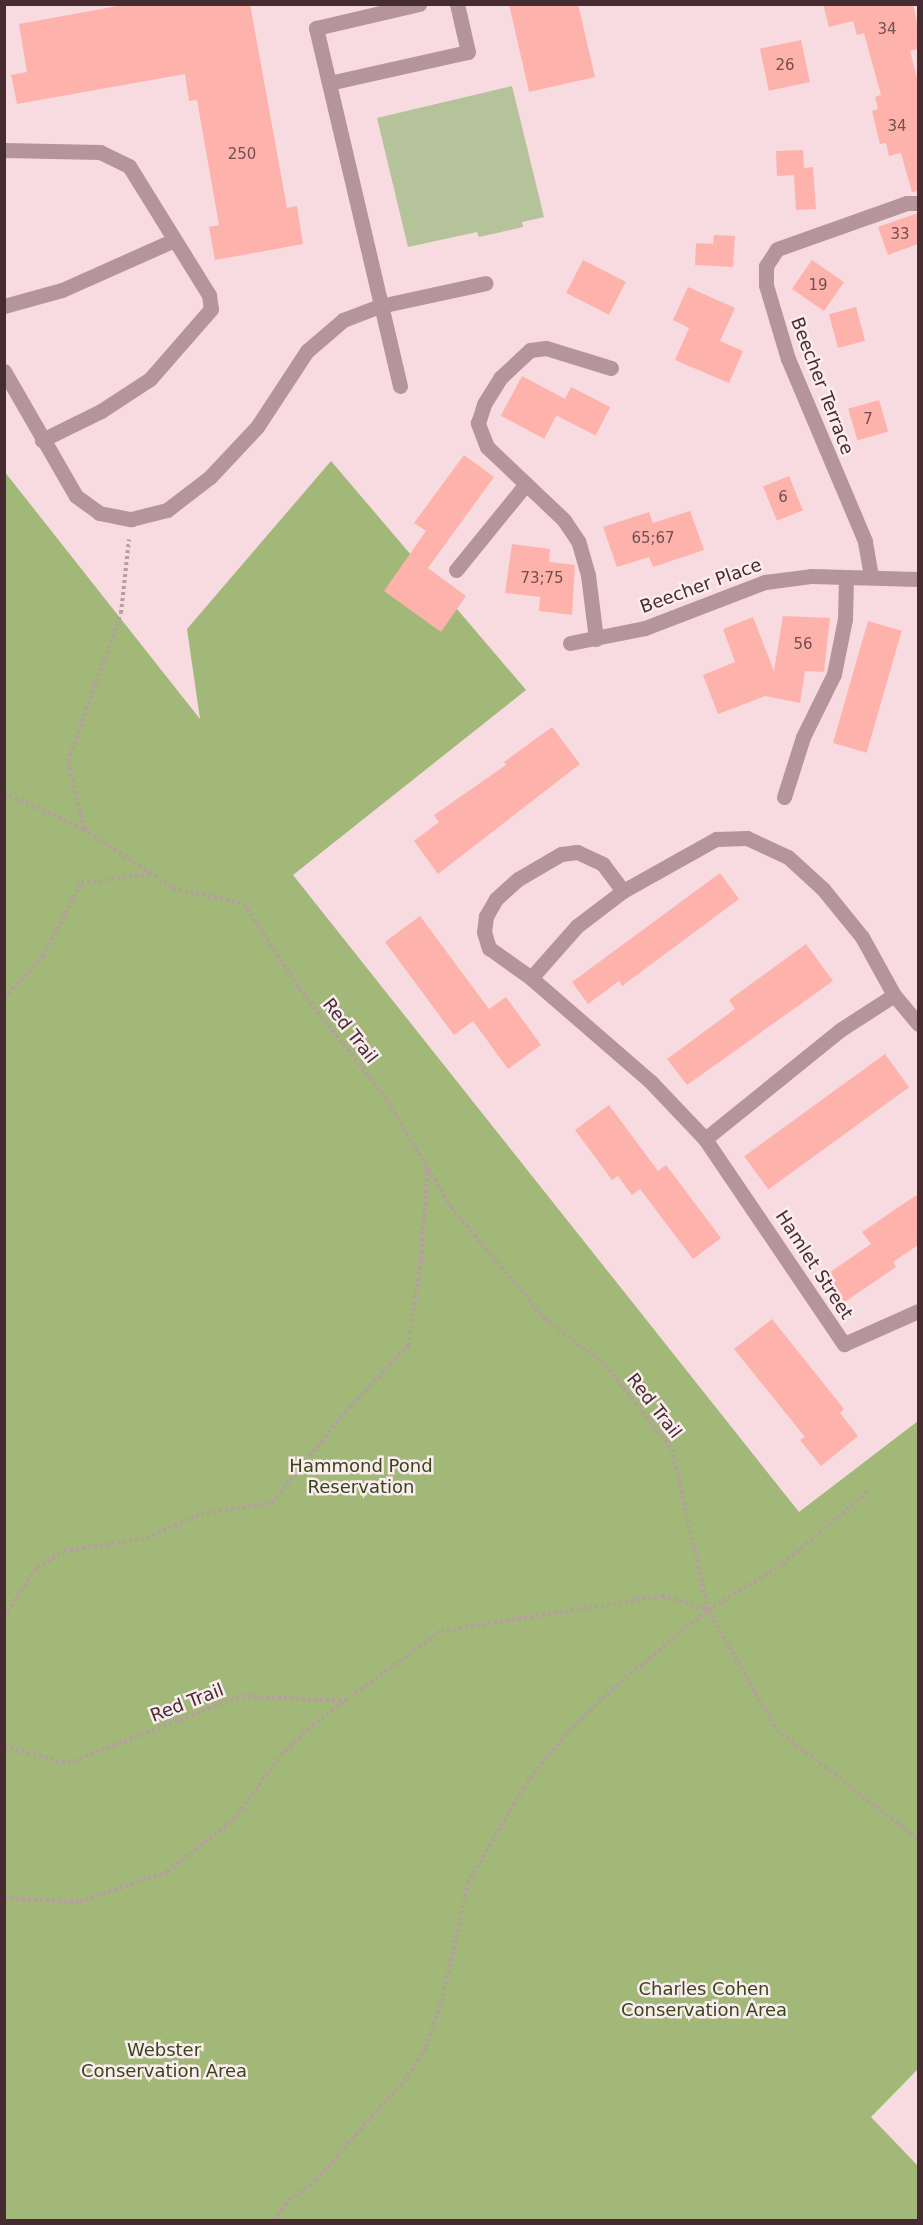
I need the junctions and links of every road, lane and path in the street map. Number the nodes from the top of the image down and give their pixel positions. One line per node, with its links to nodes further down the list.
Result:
1 (420, 4): 3 (street)
2 (457, 4): 3 (street)
3 (329, 83): 9 (street)
4 (4, 150): 6 (street)
5 (918, 203): 17 (street, Beecher Terrace)
6 (172, 241): 8 (street); 13 (street)
7 (486, 283): 9 (street)
8 (4, 306)
9 (380, 306): 12 (street); 15 (street)
10 (611, 368): 14 (street)
11 (4, 371): 13 (street)
12 (400, 386)
13 (42, 440): 15 (street)
14 (526, 484): 16 (street); 20 (street)
15 (131, 519): 24 (path)
16 (456, 570)
17 (871, 576): 18 (street, Beecher Place); 19 (street, Beecher Place)
18 (846, 577): 20 (street, Beecher Place); 23 (street)
19 (918, 579)
20 (596, 639): 21 (street, Beecher Place)
21 (570, 643)
22 (4, 793): 24 (path, Red Trail)
23 (784, 797)
24 (84, 829): 25 (path, Red Trail)
25 (151, 873): 29 (path); 32 (path, Red Trail)
26 (623, 891): 27 (street); 27 (street, Hamlet Street); 28 (street)
27 (531, 978): 31 (street, Hamlet Street)
28 (894, 995): 30 (street); 31 (street)
29 (4, 998)
30 (918, 1024)
31 (705, 1140): 33 (street, Hamlet Street)
32 (428, 1168): 35 (path, Red Trail); 36 (path)
33 (918, 1311)
34 (868, 1491): 35 (path)
35 (708, 1610): 37 (path); 39 (path, Red Trail); 41 (path)
36 (4, 1616)
37 (346, 1701): 38 (path, Red Trail); 40 (path)
38 (4, 1747)
39 (918, 1839)
40 (4, 1898)
41 (274, 2220)

